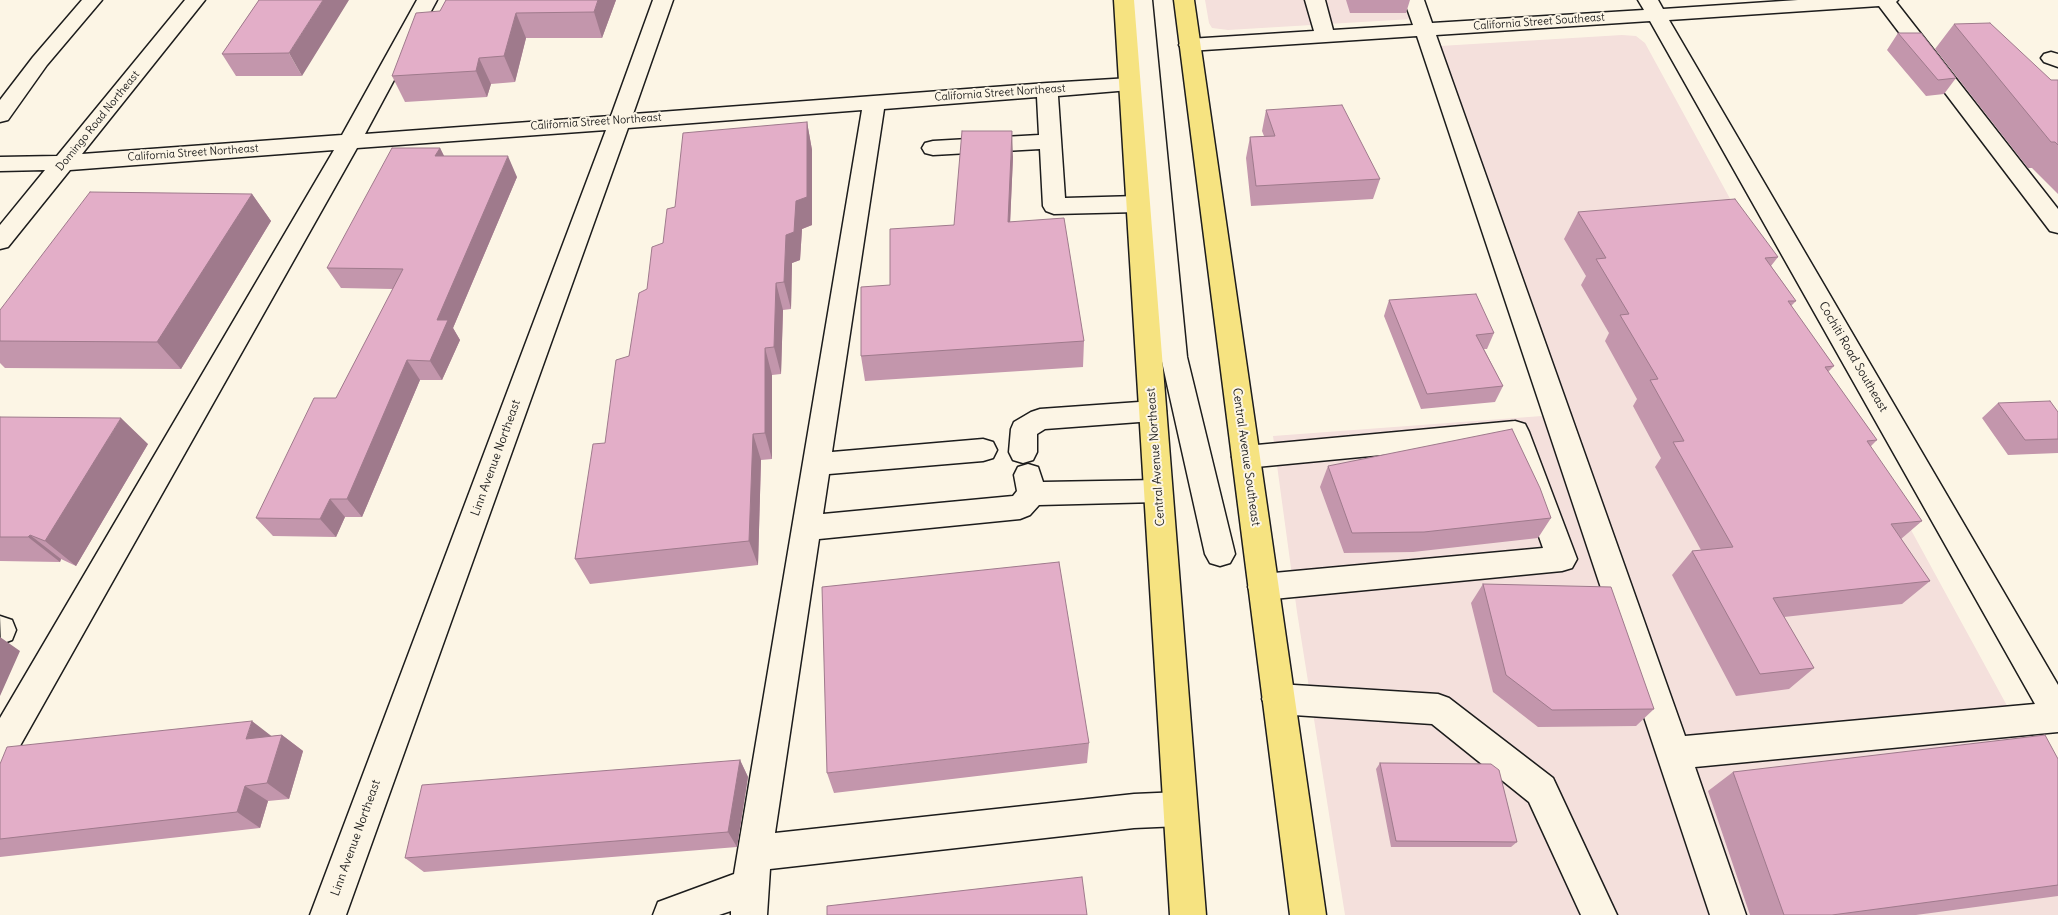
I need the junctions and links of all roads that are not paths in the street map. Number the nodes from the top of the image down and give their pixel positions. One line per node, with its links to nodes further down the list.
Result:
1 (92, 0): 18 (street)
2 (195, 0): 23 (street, Domingo Road Northeast)
3 (427, 0): 20 (street)
4 (662, 0): 19 (street, Linn Avenue Northeast)
5 (1124, 0): 15 (main road, Central Avenue Northeast)
6 (1142, 0): 35 (street)
7 (1184, 0): 14 (main road, Central Avenue Southeast)
8 (1315, 0): 13 (street)
9 (1414, 0): 12 (street)
10 (1886, 0): 11 (street, California Street Southeast); 26 (street)
11 (1652, 7): 12 (street, California Street Southeast); 38 (street, Cochiti Road Southeast)
12 (1424, 30): 13 (street, California Street Southeast); 40 (street)
13 (1325, 36): 14 (street, California Street Southeast)
14 (1189, 45): 30 (main road, Central Avenue Southeast)
15 (1130, 84): 16 (street, California Street Northeast); 25 (main road, Central Avenue Northeast)
16 (1047, 89): 17 (street, California Street Northeast); 21 (street)
17 (874, 102): 19 (street, California Street Northeast); 31 (street)
18 (0, 115)
19 (620, 120): 20 (street, California Street Northeast); 43 (street, Linn Avenue Northeast)
20 (350, 141): 23 (street, California Street Northeast); 39 (street)
21 (1050, 141): 22 (street); 25 (street)
22 (934, 148)
23 (63, 163): 24 (street, California Street Northeast); 27 (street, Domingo Road Northeast)
24 (0, 164)
25 (1138, 204): 28 (main road, Central Avenue Northeast)
26 (2058, 225)
27 (0, 241)
28 (1153, 411): 32 (street); 33 (main road, Central Avenue Northeast)
29 (983, 450): 31 (street)
30 (1246, 457): 36 (main road, Central Avenue Southeast); 36 (street)
31 (816, 464): 34 (street)
32 (1028, 473): 33 (street); 34 (street)
33 (1158, 491): 41 (main road, Central Avenue Northeast)
34 (806, 528): 42 (street)
35 (1220, 554)
36 (1263, 587): 37 (main road, Central Avenue Southeast)
37 (1278, 699): 46 (main road, Central Avenue Southeast); 47 (street)
38 (2058, 716): 40 (street)
39 (0, 748)
40 (1674, 753): 48 (street)
41 (1180, 808): 42 (street); 45 (main road, Central Avenue Northeast)
42 (751, 885): 44 (street)
43 (328, 915)
44 (671, 915)
45 (1188, 915)
46 (1308, 915)
47 (1599, 915)
48 (1728, 915)

